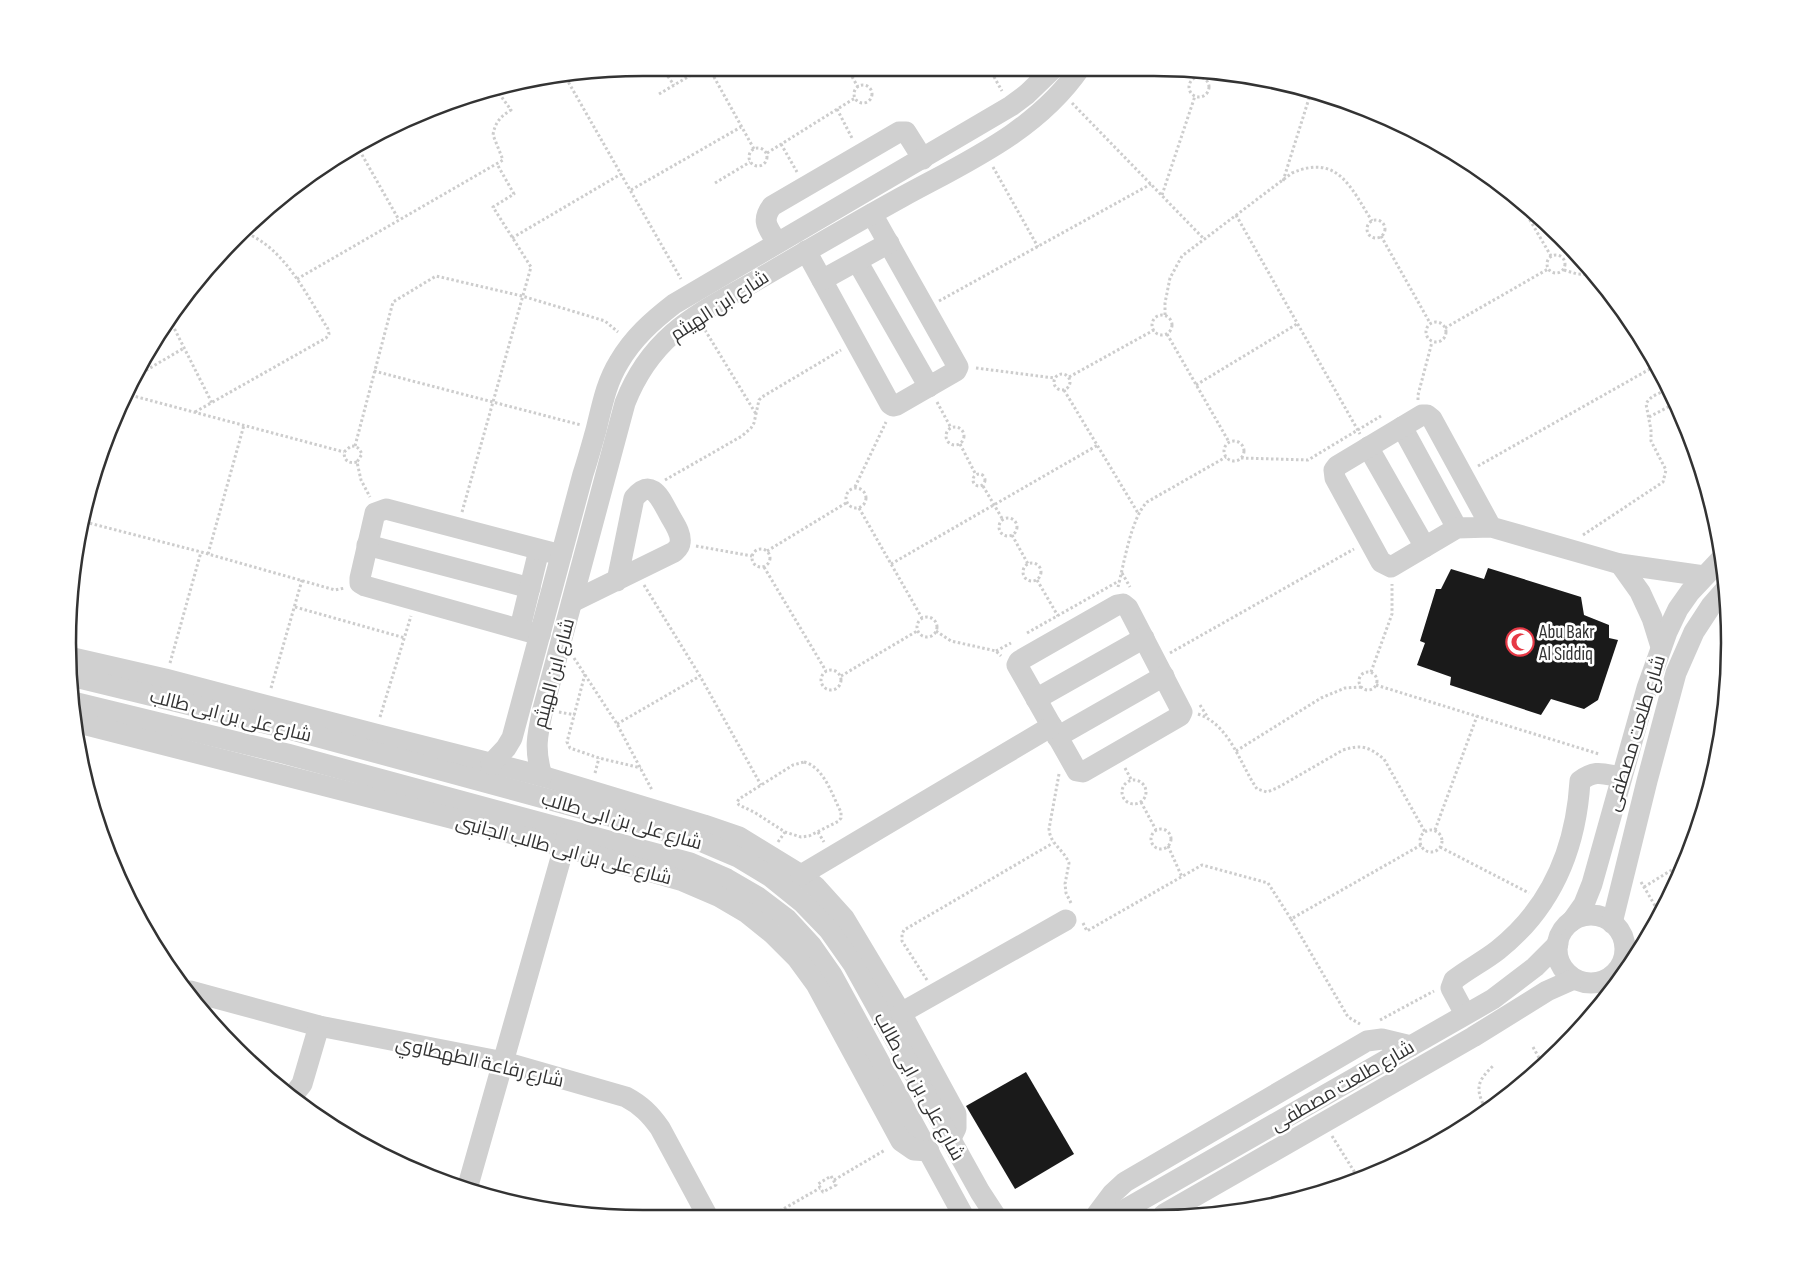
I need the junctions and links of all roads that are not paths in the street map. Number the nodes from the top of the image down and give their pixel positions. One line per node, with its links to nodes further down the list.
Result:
1 (1046, 76): 3 (street, شارع ابن الهيثم)
2 (1074, 76): 4 (street, شارع ابن الهيثم)
3 (923, 159): 5 (street, شارع ابن الهيثم); 6 (street)
4 (872, 214): 5 (street, شارع ابن الهيثم); 7 (street)
5 (835, 222): 6 (street, شارع ابن الهيثم); 8 (street, شارع ابن الهيثم)
6 (777, 243): 19 (street, شارع ابن الهيثم)
7 (889, 243): 9 (street); 11 (street)
8 (806, 251): 10 (street); 26 (street, شارع ابن الهيثم)
9 (857, 261): 10 (street); 11 (street)
10 (822, 280): 11 (street)
11 (928, 387)
12 (1402, 427): 13 (street); 14 (street); 15 (street)
13 (1363, 438): 17 (street); 17 (street)
14 (1491, 527): 15 (street); 20 (street)
15 (1458, 528): 17 (street)
16 (367, 544): 18 (street); 24 (street); 27 (street)
17 (1425, 547)
18 (539, 550): 19 (street); 24 (street)
19 (560, 555): 28 (street, شارع ابن الهيثم)
20 (1620, 564): 22 (street); 30 (street)
21 (1715, 565): 22 (street, شارع طلعت مصطفى)
22 (1704, 576): 30 (street, شارع طلعت مصطفى)
23 (617, 581): 23 (street); 26 (street)
24 (530, 588): 27 (street)
25 (1719, 597): 48 (street, شارع طلعت مصطفى)
26 (572, 602): 43 (street, شارع ابن الهيثم)
27 (520, 628): 28 (street)
28 (540, 635): 41 (street, شارع ابن الهيثم)
29 (1144, 638): 32 (street); 34 (street); 34 (street)
30 (1661, 647): 42 (street, شارع طلعت مصطفى)
31 (76, 659): 39 (street)
32 (1164, 676): 38 (street); 38 (street)
33 (77, 677): 37 (street, شارع على بن ابى طالب)
34 (1036, 699): 38 (street)
35 (80, 704): 40 (street, شارع على بن ابى طالب)
36 (82, 724): 44 (street, شارع على بن ابى طالب الجانبى)
37 (294, 730): 39 (street, شارع على بن ابى طالب); 40 (street)
38 (1055, 732): 45 (street)
39 (372, 743): 41 (street); 60 (street, شارع على بن ابى طالب)
40 (287, 754): 44 (street, شارع على بن ابى طالب)
41 (491, 764): 43 (street)
42 (1623, 770): 47 (street, شارع طلعت مصطفى); 55 (street)
43 (542, 776): 45 (street)
44 (566, 838): 58 (street); 61 (street, شارع على بن ابى طالب الجانبى); 61 (street, شارع على بن ابى طالب)
45 (801, 874): 54 (street)
46 (1074, 917): 54 (street)
47 (1572, 921): 48 (street); 49 (street)
48 (1612, 923): 50 (street)
49 (1558, 944): 52 (street); 55 (street, شارع طلعت مصطفى)
50 (1622, 963)
51 (1611, 978): 52 (street)
52 (1574, 979): 68 (street, شارع طلعت مصطفى)
53 (198, 994): 56 (street, شارع رفاعة الطهطاوي)
54 (901, 1013): 60 (street)
55 (1466, 1014): 57 (street, شارع طلعت مصطفى)
56 (319, 1026): 58 (street, شارع رفاعة الطهطاوي); 59 (street)
57 (1411, 1046): 66 (street); 67 (street, شارع طلعت مصطفى)
58 (504, 1062): 62 (street); 63 (street, شارع رفاعة الطهطاوي)
59 (296, 1091)
60 (950, 1140): 65 (street, شارع على بن ابى طالب)
61 (930, 1151): 64 (street, شارع على بن ابى طالب)
62 (469, 1182)
63 (704, 1210)
64 (960, 1210)
65 (991, 1210)
66 (1100, 1210)
67 (1124, 1210)
68 (1172, 1210)

